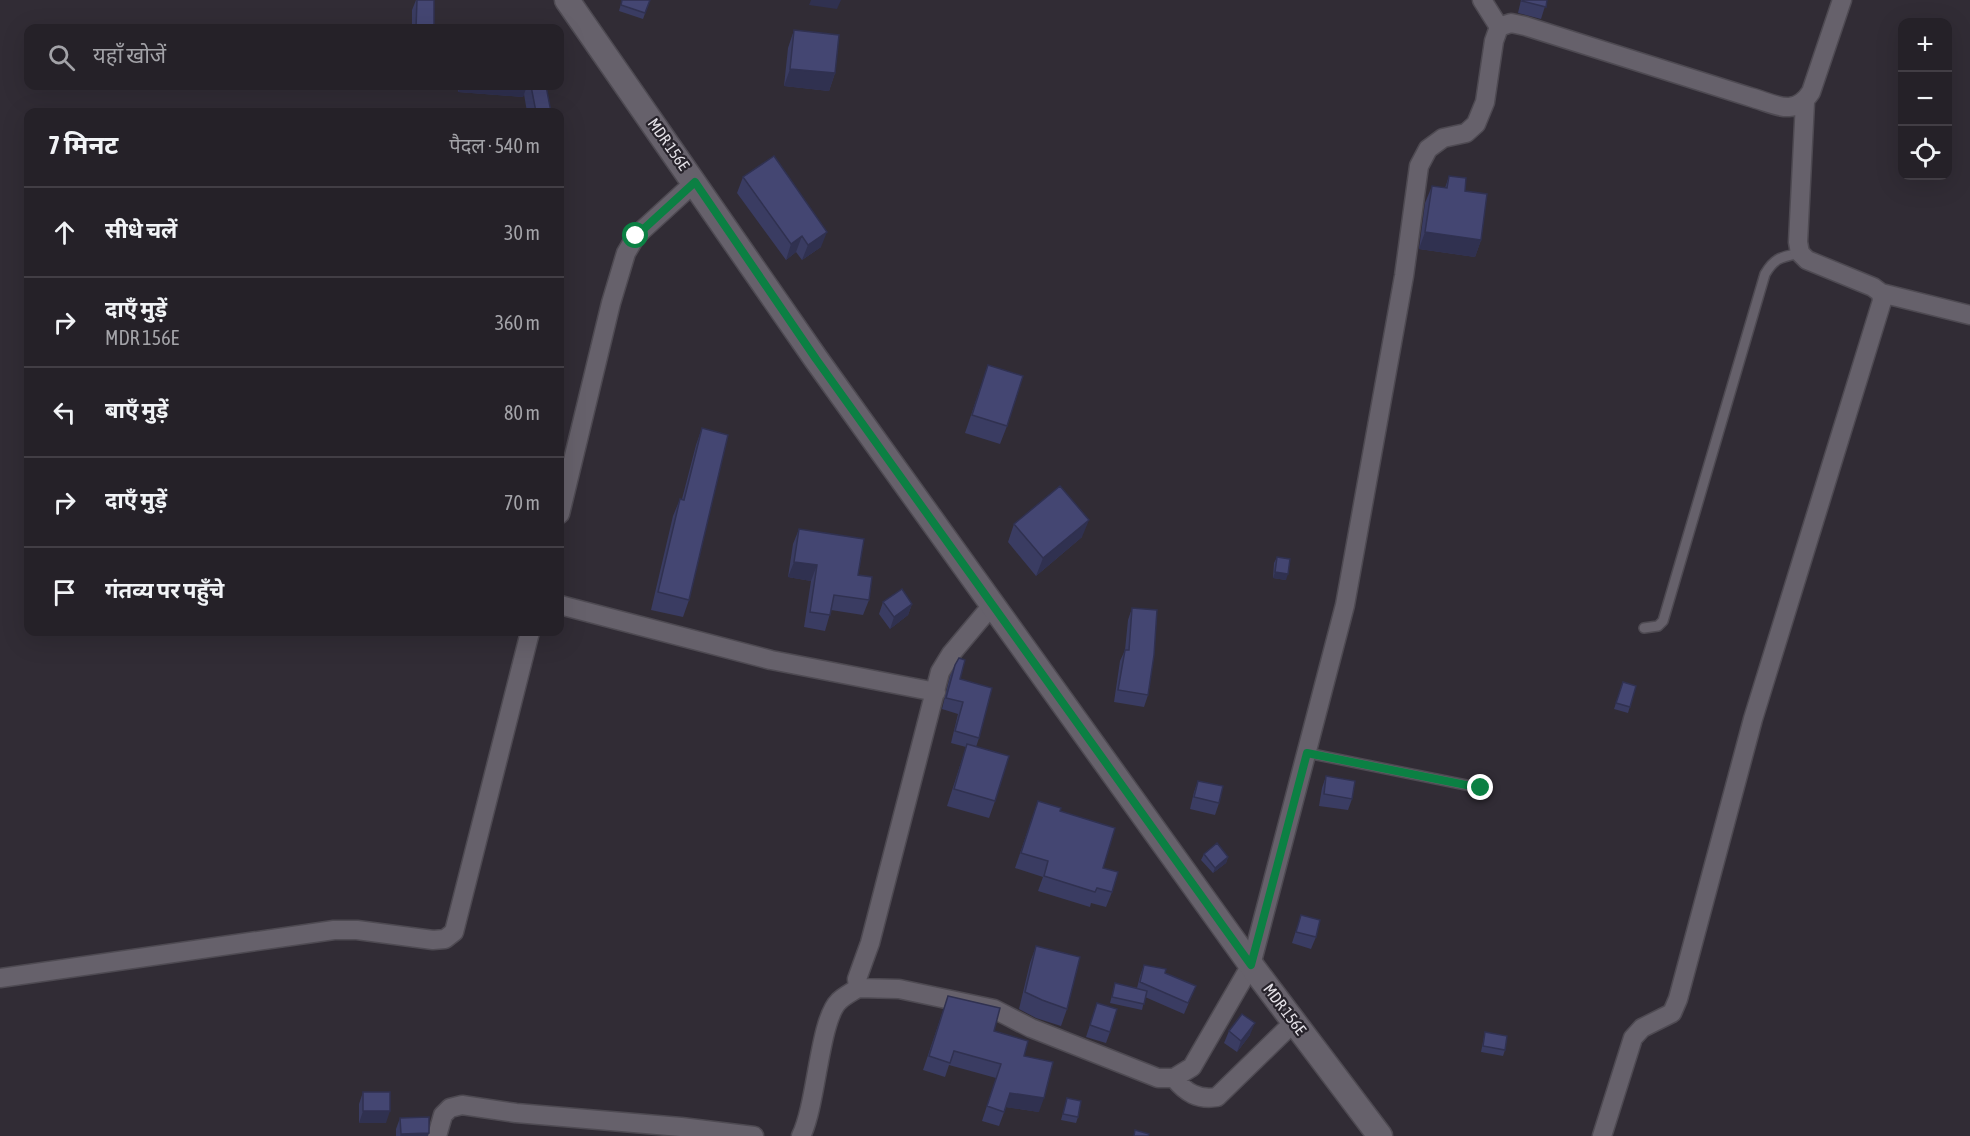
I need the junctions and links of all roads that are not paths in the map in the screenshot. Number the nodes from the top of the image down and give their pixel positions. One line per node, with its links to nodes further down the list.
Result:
1 (567, 0): 6 (main road, MDR 156E)
2 (1482, 0): 4 (street)
3 (1842, 0): 5 (street)
4 (1498, 27): 5 (street); 16 (street)
5 (1805, 102): 7 (street)
6 (695, 182): 10 (street); 11 (main road, MDR 156E)
7 (1800, 253): 8 (street); 13 (lane)
8 (1881, 293): 9 (street); 27 (street)
9 (1970, 315)
10 (564, 497)
11 (993, 604): 15 (street); 18 (main road, MDR 156E)
12 (564, 605): 15 (street)
13 (1644, 628)
14 (529, 636): 19 (street)
15 (936, 692): 20 (street)
16 (1307, 753): 17 (lane); 18 (street)
17 (1481, 788)
18 (1251, 965): 21 (main road, MDR 156E); 22 (street)
19 (0, 978)
20 (858, 988): 22 (street); 25 (street)
21 (1294, 1022): 22 (street); 26 (main road, MDR 156E)
22 (1174, 1078)
23 (437, 1136): 24 (street)
24 (754, 1136)
25 (801, 1136)
26 (1380, 1136)
27 (1602, 1136)

